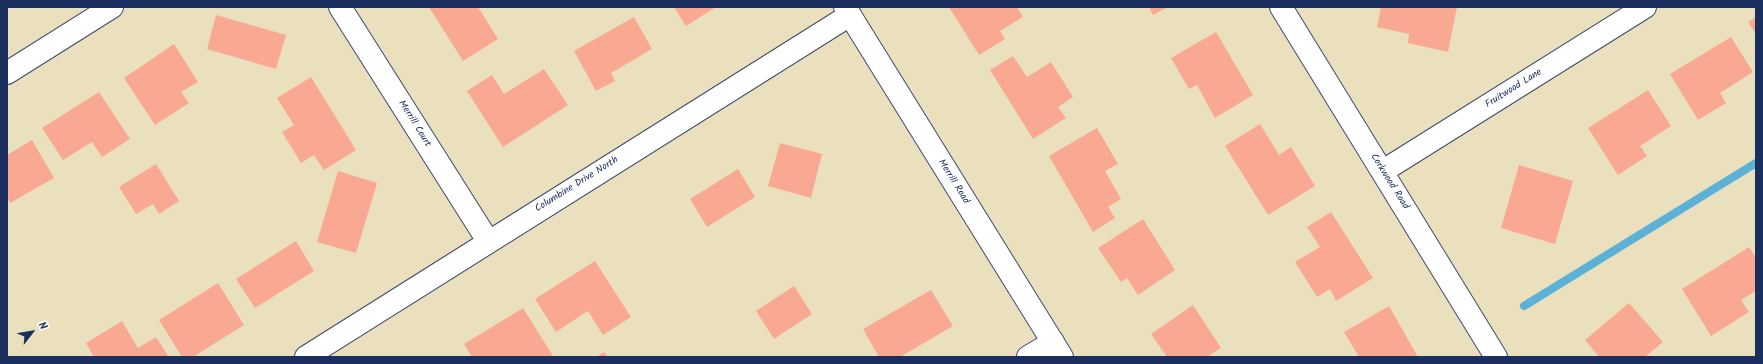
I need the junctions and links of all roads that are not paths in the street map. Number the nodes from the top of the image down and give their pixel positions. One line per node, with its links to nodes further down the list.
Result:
1 (112, 7): 6 (street)
2 (340, 7): 8 (street, Merrill Court)
3 (1281, 7): 7 (street, Corkwood Road)
4 (1645, 7): 7 (street, Fruitwood Lane)
5 (847, 11): 8 (street, Columbine Drive North); 9 (street, Merrill Road)
6 (7, 73)
7 (1383, 171): 12 (street, Corkwood Road)
8 (488, 241): 10 (street, Columbine Drive North)
9 (1057, 349): 11 (street)
10 (306, 357)
11 (1028, 357)
12 (1496, 357)

